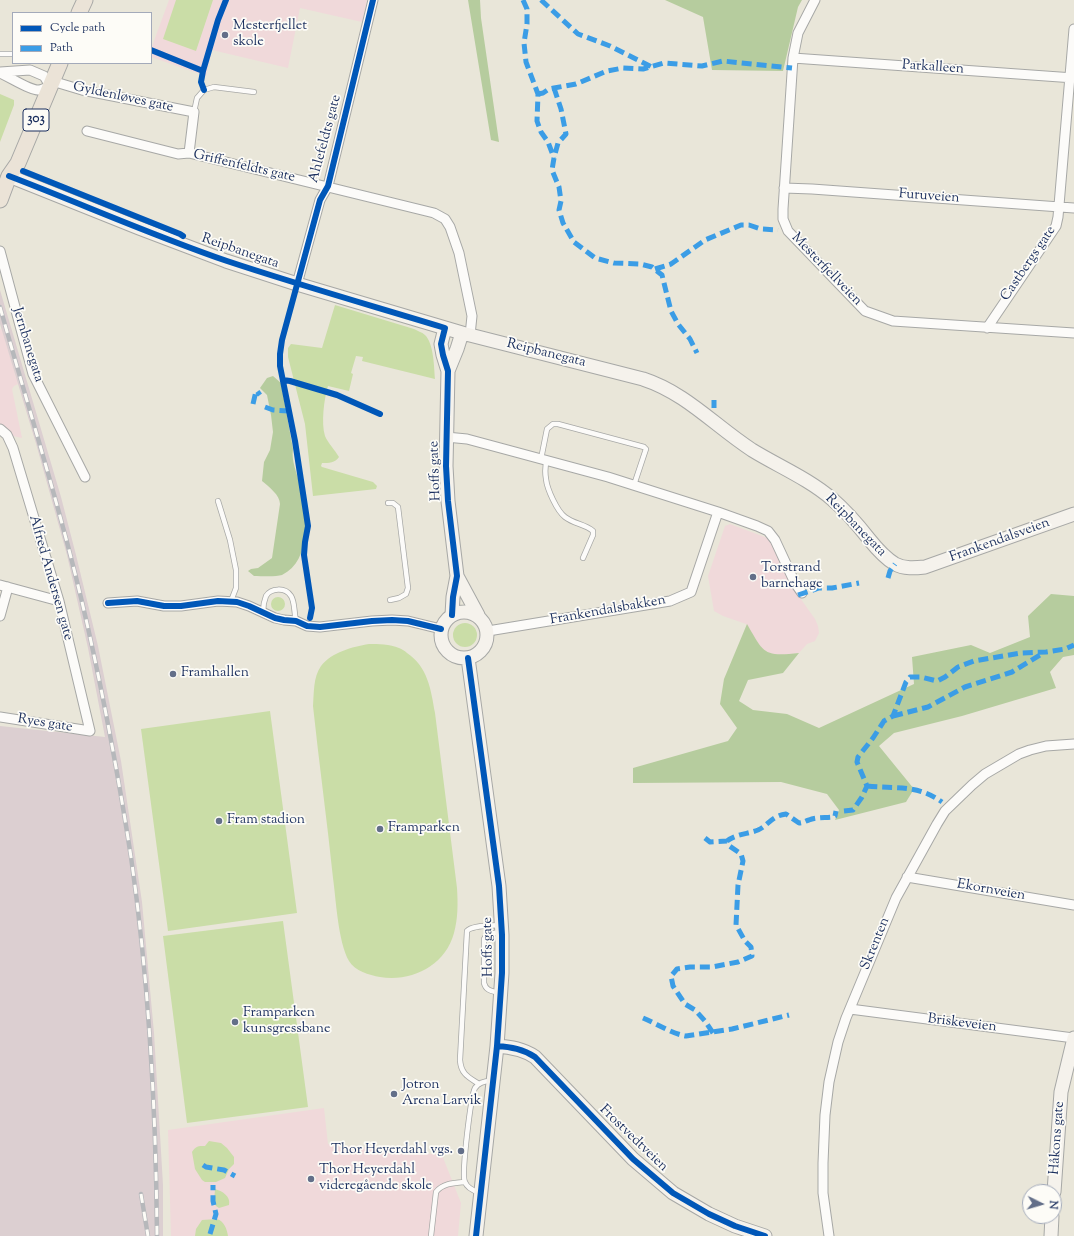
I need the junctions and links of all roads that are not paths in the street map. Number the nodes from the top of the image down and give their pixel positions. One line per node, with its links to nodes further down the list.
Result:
1 (85, 0): 4 (main road)
2 (373, 0): 18 (street, Ahlefeldts gate)
3 (815, 0): 8 (street, Mesterfjellveien)
4 (79, 12)
5 (1074, 29): 11 (street, Castbergs gate)
6 (0, 54): 7 (lane)
7 (12, 54)
8 (793, 58): 11 (street, Parkalleen); 19 (street, Mesterfjellveien)
9 (59, 64): 12 (main road, 303)
10 (0, 72): 12 (street); 12 (street)
11 (1072, 78): 21 (street, Castbergs gate)
12 (47, 79): 14 (street, Gyldenløves gate); 17 (main road, 303)
13 (254, 92): 14 (lane)
14 (194, 112): 16 (street)
15 (87, 131): 16 (street, Griffenfeldts gate)
16 (188, 153): 18 (street, Griffenfeldts gate)
17 (9, 176): 20 (main road, 303); 24 (main road, Reipbanegata)
18 (328, 186): 24 (street, Ahlefeldts gate); 28 (street, Griffenfeldts gate)
19 (784, 188): 21 (street, Furuveien); 26 (street, Mesterfjellveien)
20 (0, 200)
21 (1059, 207): 22 (street, Furuveien); 26 (street, Castbergs gate)
22 (1074, 208)
23 (0, 251): 33 (street, Jernbanegata)
24 (297, 284): 25 (main road, Reipbanegata)
25 (445, 328): 28 (main road, Reipbanegata); 29 (main road, Hoffs gate)
26 (987, 328): 27 (street, Mesterfjellveien)
27 (1074, 333)
28 (466, 334): 29 (main road, Hoffs gate); 40 (main road, Reipbanegata)
29 (448, 371): 31 (main road, Hoffs gate)
30 (0, 429): 45 (street, Alfred Andersen gate)
31 (446, 438): 32 (street); 41 (main road, Hoffs gate)
32 (544, 459): 34 (street); 34 (lane); 39 (lane)
33 (85, 477)
34 (634, 485): 37 (street)
35 (218, 501): 46 (lane)
36 (388, 503): 44 (lane)
37 (718, 512): 43 (street); 54 (street, Frankendalsbakken)
38 (1074, 514): 40 (main road, Frankendalsveien)
39 (583, 558)
40 (925, 567)
41 (457, 576): 49 (main road, Hoffs gate); 50 (main road, Hoffs gate)
42 (4, 586): 45 (street); 51 (street)
43 (802, 593)
44 (390, 600)
45 (59, 601): 57 (street, Alfred Andersen gate)
46 (231, 602): 47 (street); 48 (street)
47 (108, 603)
48 (263, 612): 52 (street); 52 (lane)
49 (452, 614): 50 (main road); 53 (main road)
50 (478, 615): 54 (main road)
51 (0, 616)
52 (296, 621): 53 (street)
53 (441, 628): 55 (main road)
54 (488, 631): 55 (main road)
55 (468, 658): 61 (main road, Hoffs gate)
56 (0, 717): 57 (street, Ryes gate)
57 (90, 731)
58 (1074, 744): 59 (street, Skrenten)
59 (907, 877): 60 (street, Ekornveien); 63 (street, Skrenten)
60 (1074, 905)
61 (502, 929): 62 (main road, Hoffs gate); 62 (lane); 67 (lane)
62 (501, 993): 65 (main road, Hoffs gate)
63 (850, 1009): 64 (street, Briskeveien); 75 (street, Skrenten)
64 (1074, 1038): 69 (main road, Håkons gate)
65 (497, 1046): 66 (main road, Hoffs gate); 74 (main road, Frostvedtveien)
66 (493, 1081): 67 (lane); 70 (main road, Hoffs gate)
67 (479, 1084): 68 (lane)
68 (465, 1182): 70 (lane); 72 (lane)
69 (1055, 1184)
70 (481, 1193): 73 (main road, Hoffs gate)
71 (1052, 1224): 76 (main road)
72 (431, 1236)
73 (476, 1236)
74 (765, 1236)
75 (829, 1236)
76 (1051, 1236)

